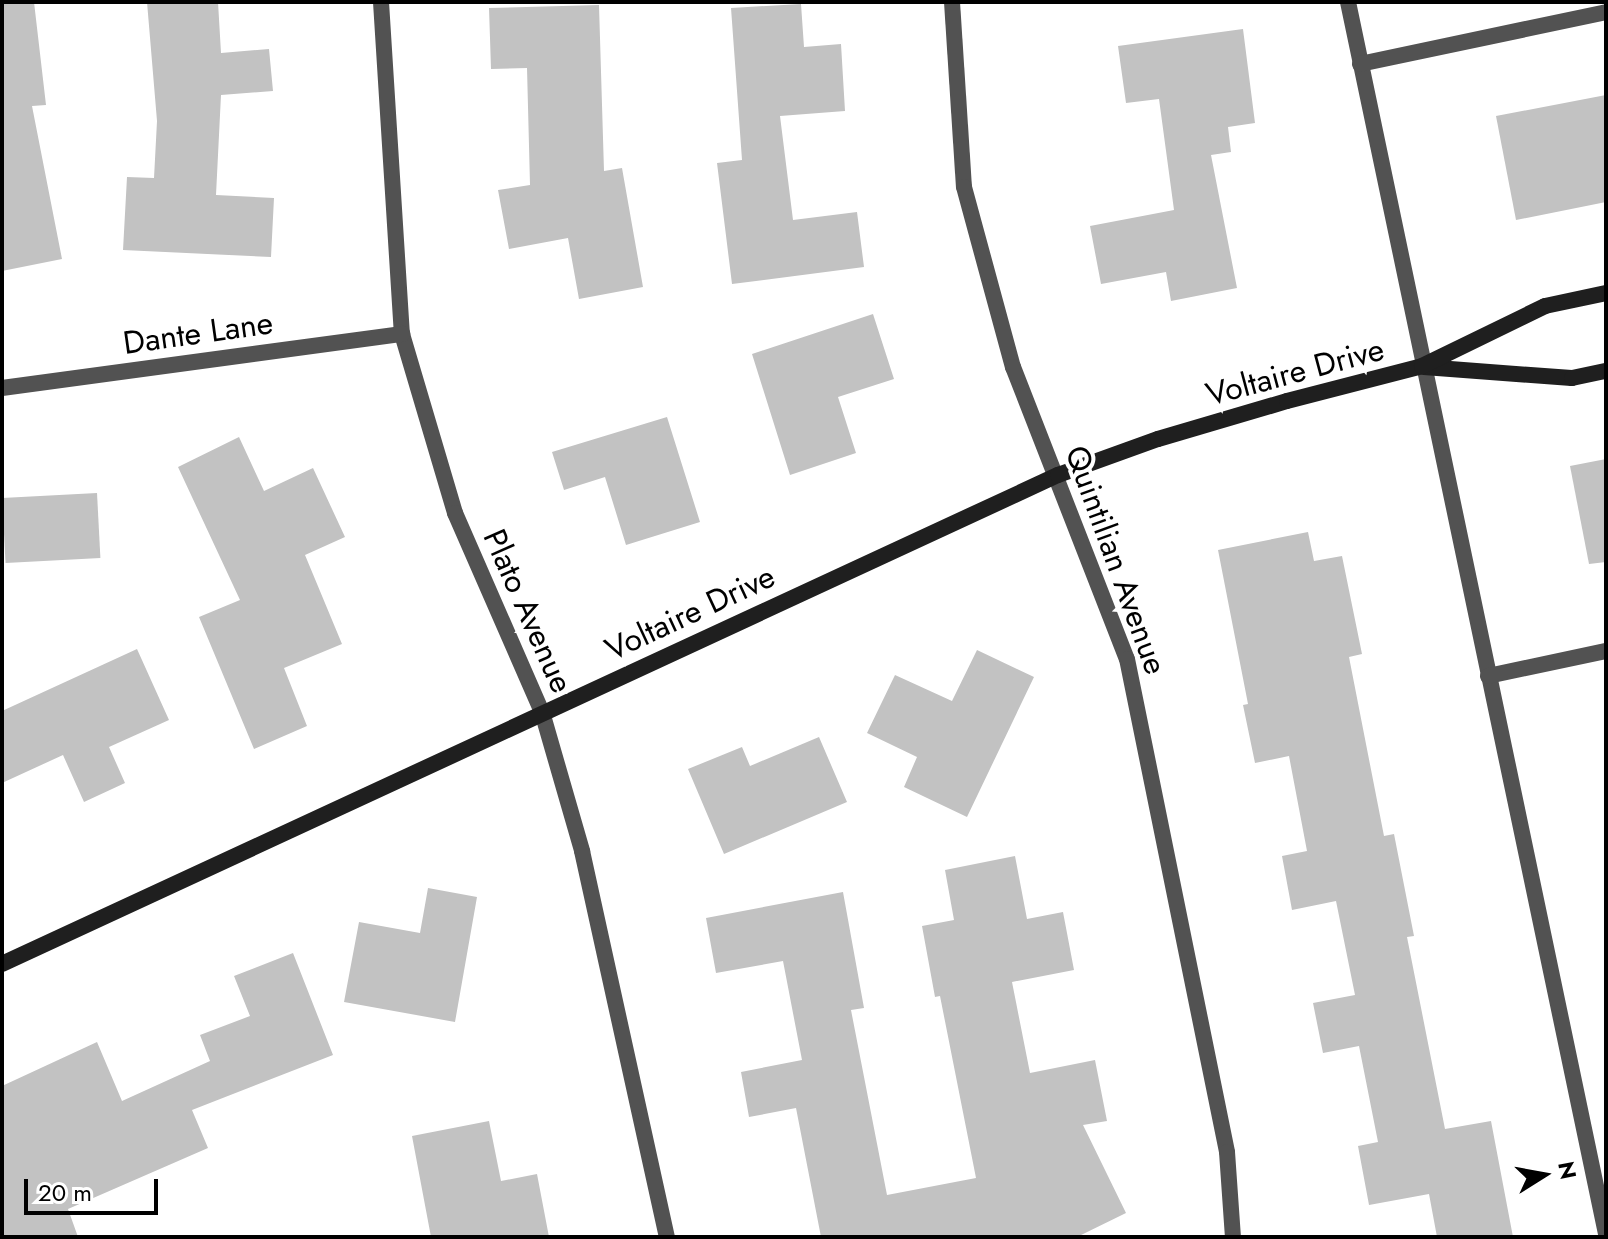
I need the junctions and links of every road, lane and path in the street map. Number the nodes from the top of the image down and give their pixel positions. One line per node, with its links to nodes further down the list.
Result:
1 (381, 2): 7 (street, Plato Avenue)
2 (952, 2): 11 (street, Quintilian Avenue)
3 (1348, 2): 5 (street)
4 (1606, 12): 5 (street)
5 (1360, 64): 8 (street)
6 (1606, 293): 8 (street, Voltaire Drive)
7 (402, 334): 10 (street, Dante Lane); 14 (street, Plato Avenue)
8 (1422, 366): 9 (street, Voltaire Drive); 11 (street, Voltaire Drive); 13 (street)
9 (1606, 371)
10 (2, 388)
11 (1058, 475): 14 (street, Voltaire Drive); 18 (street, Quintilian Avenue)
12 (1606, 651): 13 (street)
13 (1488, 676): 16 (street)
14 (542, 712): 15 (street, Voltaire Drive); 17 (street, Plato Avenue)
15 (2, 964)
16 (1606, 1234)
17 (667, 1237)
18 (1233, 1237)

